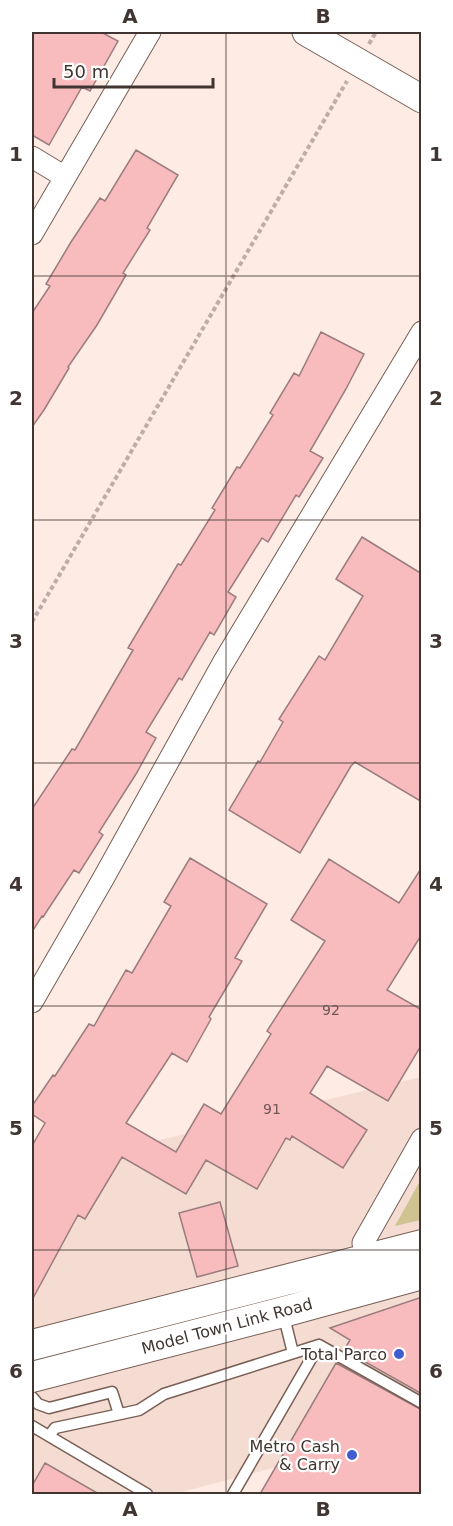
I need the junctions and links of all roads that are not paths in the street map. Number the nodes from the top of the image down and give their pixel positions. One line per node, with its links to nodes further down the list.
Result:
1 (150, 32): 5 (street)
2 (306, 32): 3 (street)
3 (422, 99)
4 (32, 157): 5 (street)
5 (65, 177): 6 (street)
6 (32, 234)
7 (422, 332): 8 (street)
8 (32, 1002)
9 (422, 1139): 11 (street)
10 (422, 1245): 11 (main road, Model Town Link Road)
11 (367, 1260): 14 (main road, Model Town Link Road)
12 (422, 1274): 13 (main road, Model Town Link Road)
13 (283, 1312): 16 (lane); 17 (main road, Model Town Link Road)
14 (32, 1345)
15 (319, 1345): 16 (lane); 19 (lane); 24 (lane)
16 (293, 1353): 20 (lane)
17 (32, 1377)
18 (32, 1396): 20 (lane)
19 (422, 1403)
20 (119, 1414): 22 (lane)
21 (33, 1430): 22 (lane)
22 (49, 1436): 23 (lane)
23 (147, 1494)
24 (233, 1494)

